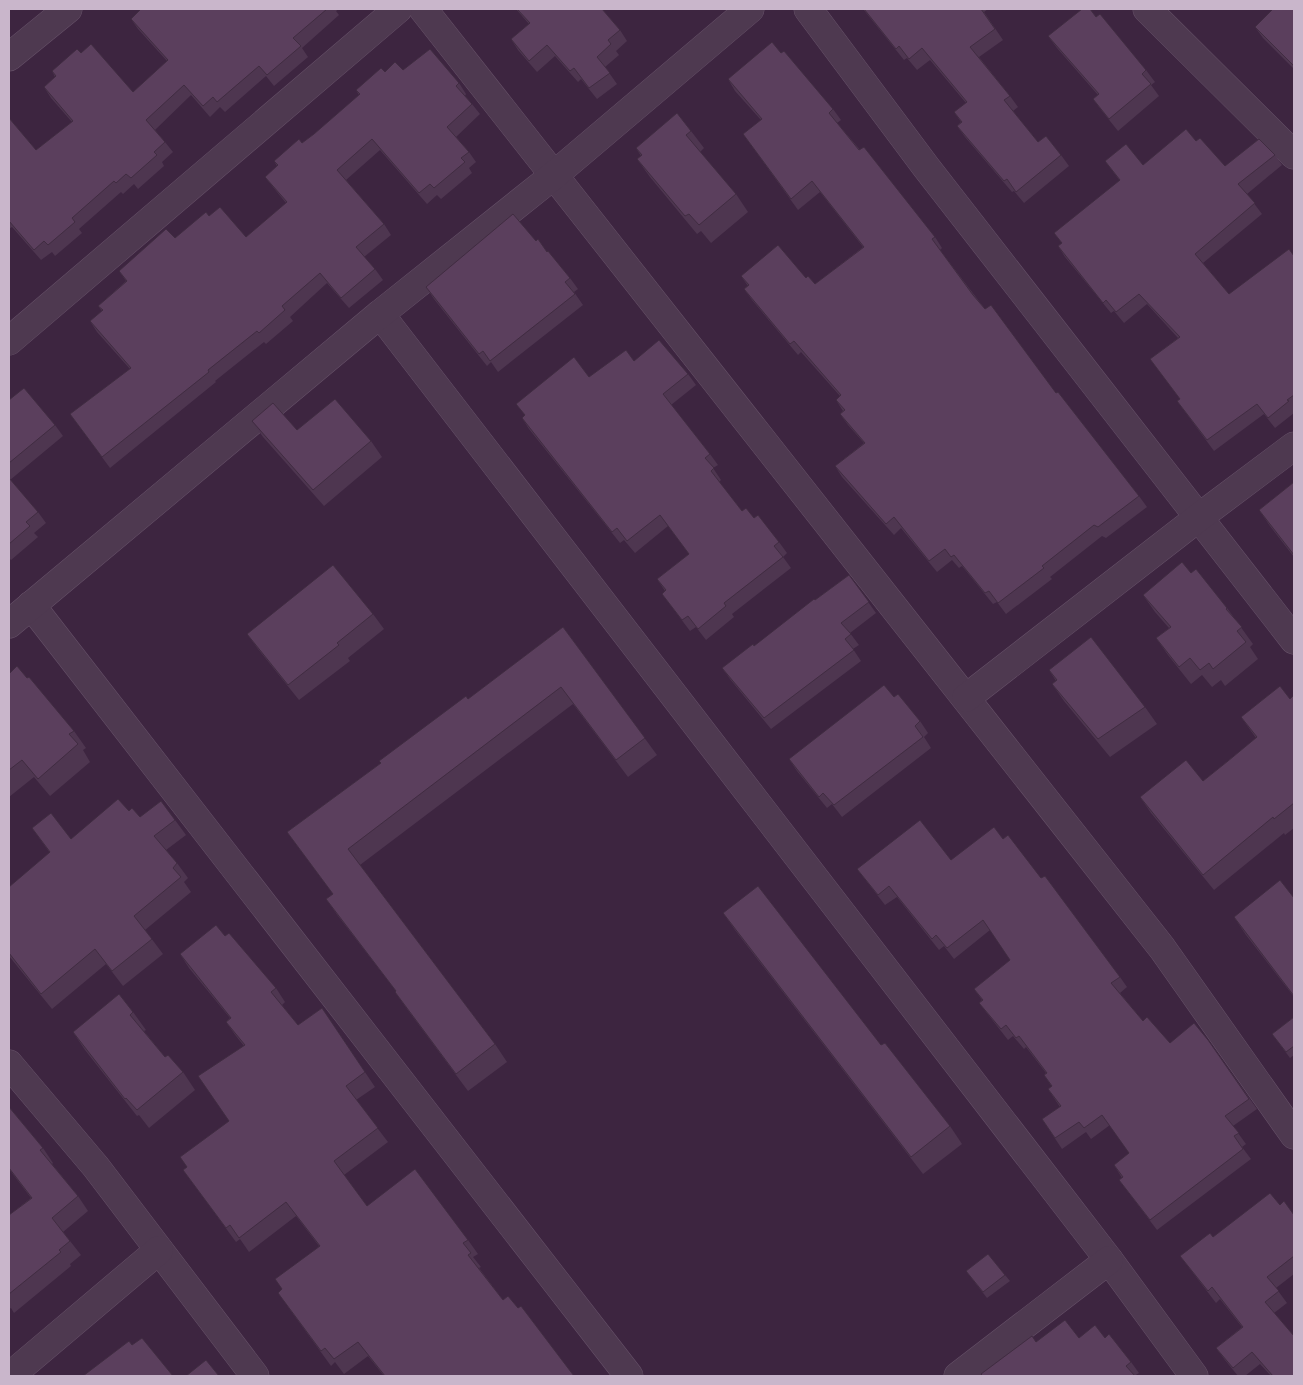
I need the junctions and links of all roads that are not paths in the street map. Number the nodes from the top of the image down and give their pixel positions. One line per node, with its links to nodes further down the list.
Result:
1 (68, 9): 7 (street)
2 (398, 9): 11 (street)
3 (423, 9): 9 (street)
4 (750, 9): 9 (street)
5 (808, 9): 13 (street)
6 (1147, 9): 8 (street)
7 (9, 57)
8 (1294, 155)
9 (554, 176): 10 (street); 17 (street)
10 (380, 314): 14 (street); 21 (street)
11 (9, 341)
12 (1294, 446): 13 (street)
13 (1198, 518): 16 (street); 17 (street)
14 (32, 605): 15 (street); 24 (street)
15 (9, 624)
16 (1294, 640)
17 (966, 698): 19 (street)
18 (9, 1064): 20 (street)
19 (1294, 1135)
20 (159, 1250): 22 (street); 23 (street)
21 (1109, 1260): 25 (street); 26 (street)
22 (10, 1376)
23 (256, 1376)
24 (630, 1376)
25 (958, 1376)
26 (1194, 1376)

